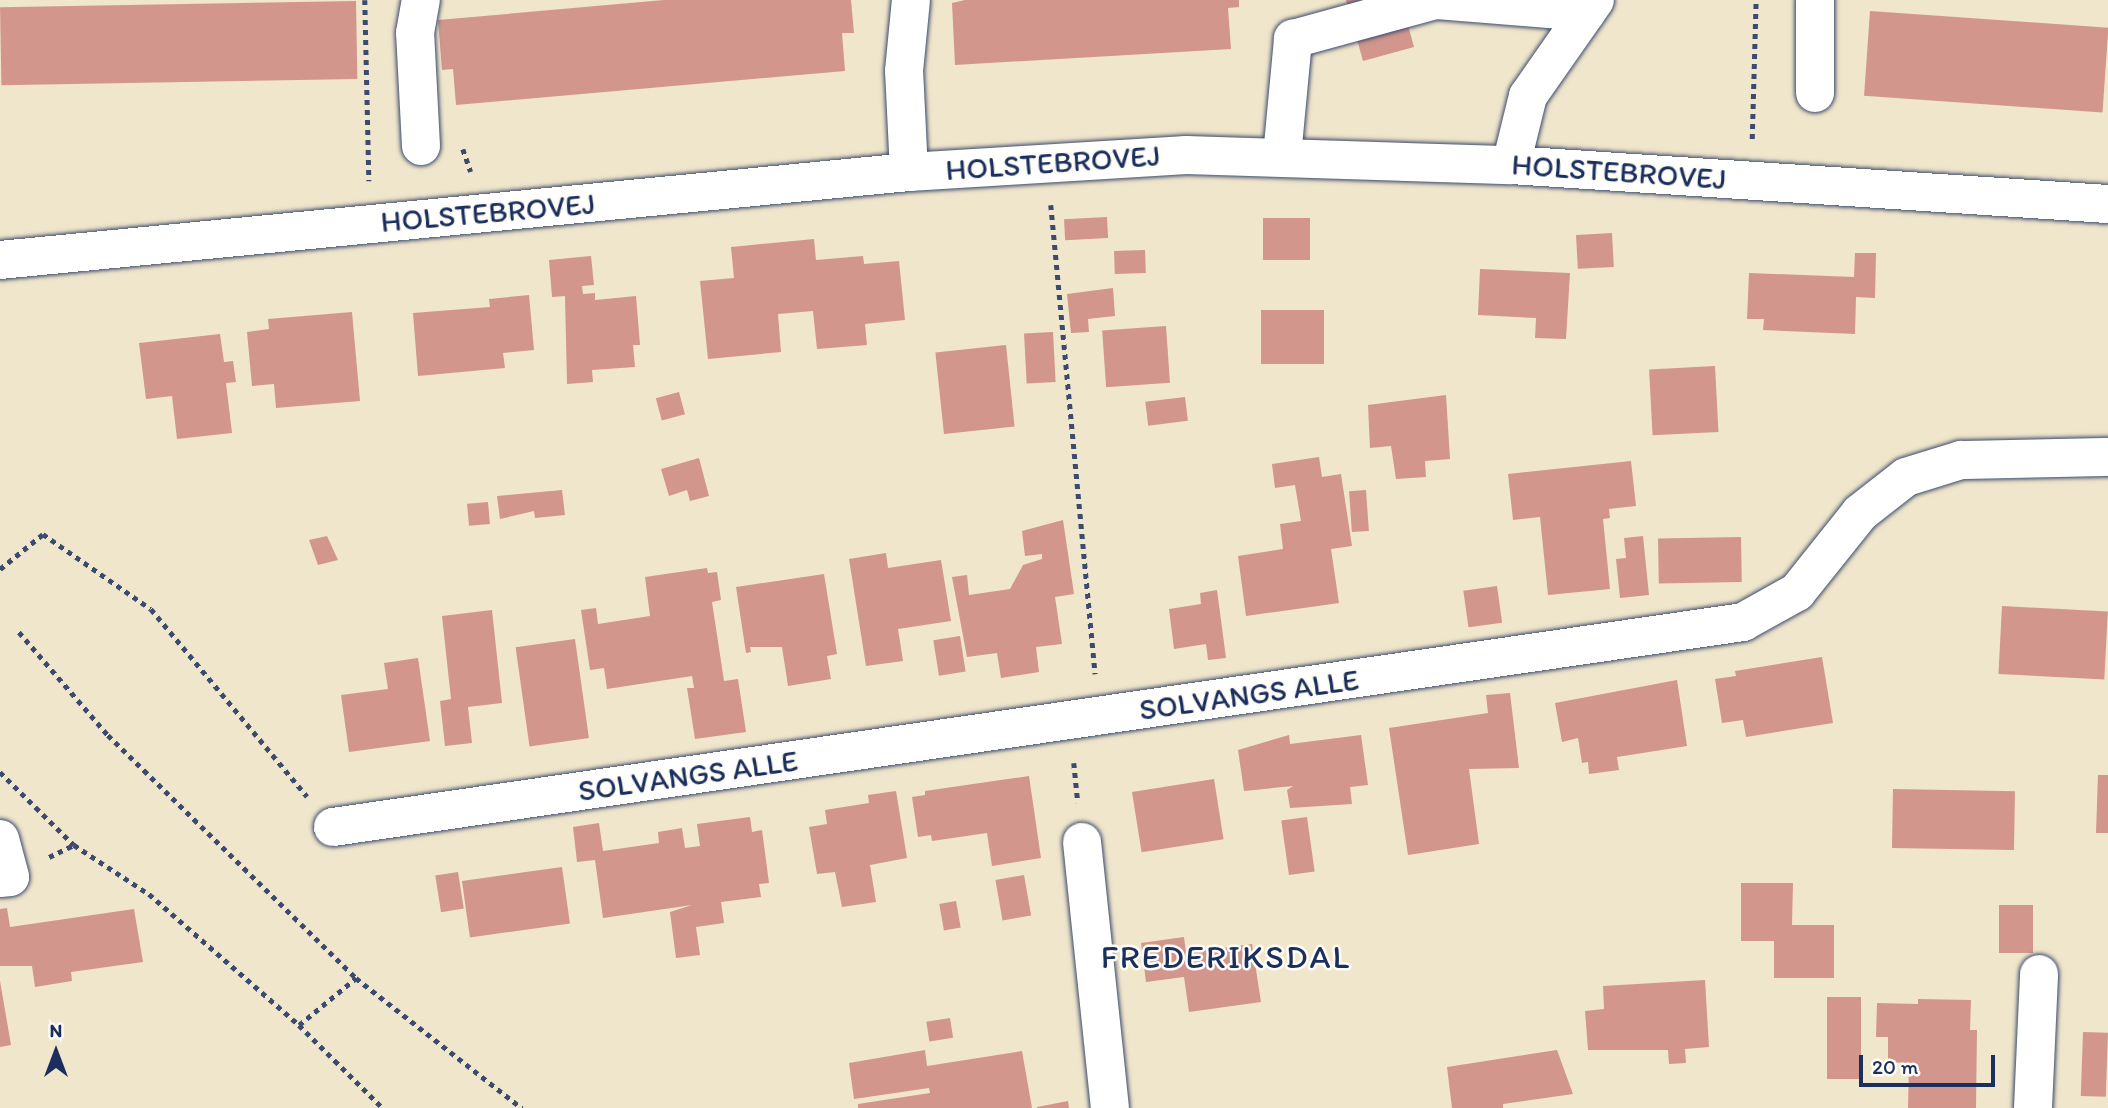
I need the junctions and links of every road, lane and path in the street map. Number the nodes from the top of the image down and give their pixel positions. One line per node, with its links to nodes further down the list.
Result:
1 (365, 0): 17 (path)
2 (421, 0): 10 (street)
3 (911, 0): 14 (street)
4 (1436, 0): 7 (street); 11 (street)
5 (1756, 0): 15 (path)
6 (1815, 0): 9 (street)
7 (1507, 3): 8 (street)
8 (1591, 6): 13 (street)
9 (1815, 93)
10 (421, 146)
11 (1282, 156): 12 (street, HOLSTEBROVEJ); 13 (street, HOLSTEBROVEJ)
12 (1049, 162): 14 (street, HOLSTEBROVEJ); 22 (path)
13 (1511, 165): 15 (street, HOLSTEBROVEJ)
14 (909, 172): 17 (street, HOLSTEBROVEJ)
15 (1751, 181): 16 (street, HOLSTEBROVEJ)
16 (2108, 204)
17 (370, 224): 18 (street, HOLSTEBROVEJ)
18 (0, 260)
19 (2108, 457): 22 (street, SOLVANGS ALLE)
20 (0, 569): 24 (path)
21 (19, 632): 29 (path)
22 (1084, 719): 24 (street, SOLVANGS ALLE); 26 (path)
23 (0, 772): 30 (path)
24 (333, 827)
25 (0, 839): 27 (street)
26 (1082, 842): 33 (street)
27 (0, 878)
28 (2039, 974): 34 (street)
29 (356, 978): 30 (path); 32 (path)
30 (299, 1025): 31 (path)
31 (383, 1108)
32 (522, 1108)
33 (1110, 1108)
34 (2033, 1108)

